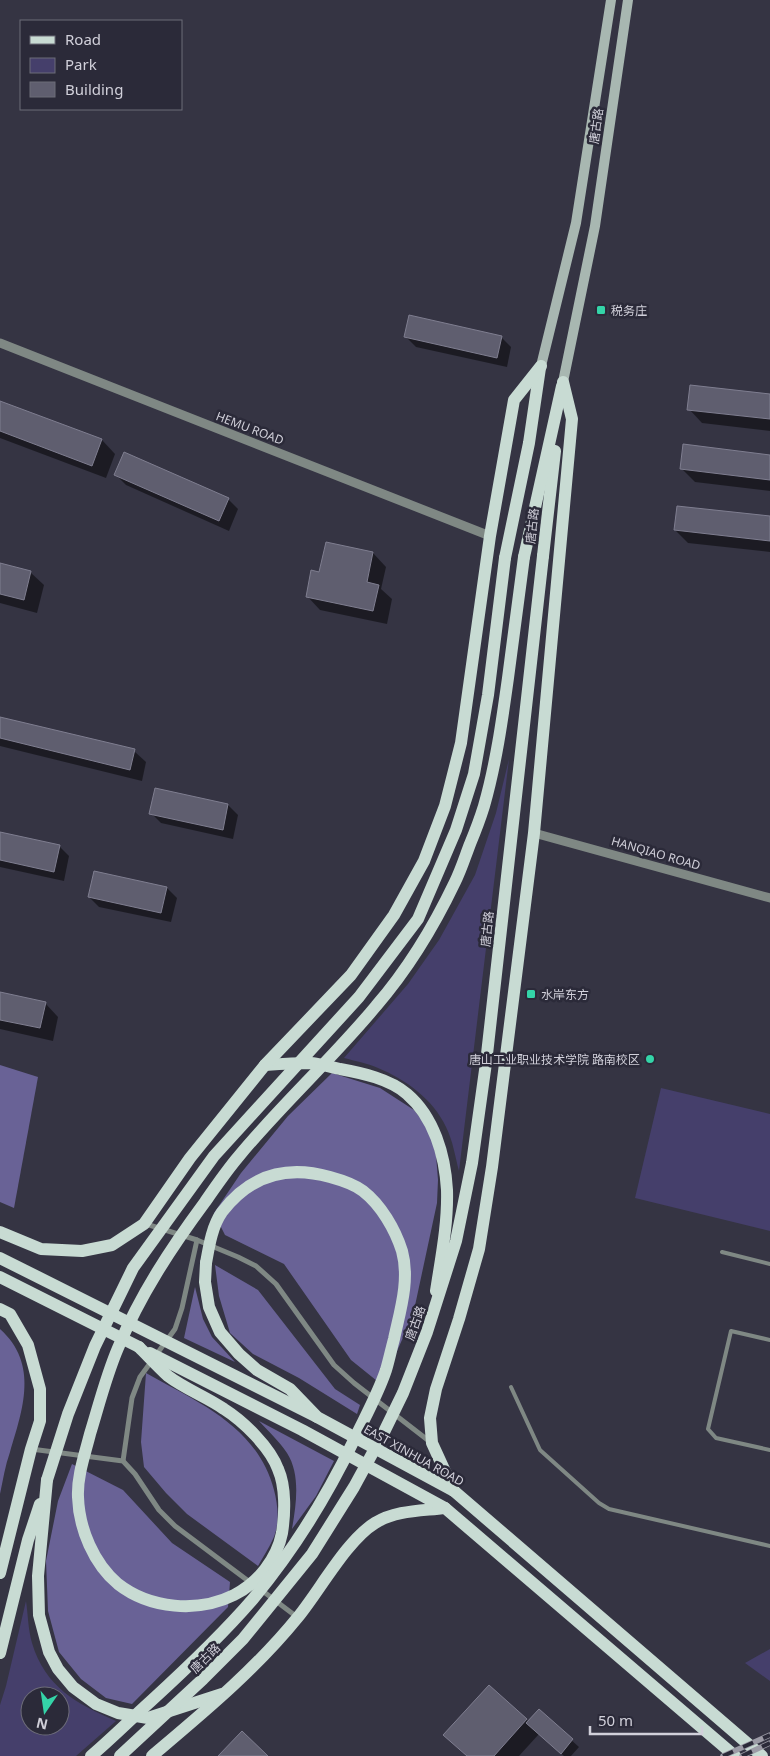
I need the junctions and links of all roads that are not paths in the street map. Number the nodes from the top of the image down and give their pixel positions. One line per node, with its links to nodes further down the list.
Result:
1 (611, 0): 4 (main road, 唐古路)
2 (628, 0): 5 (main road, 唐古路)
3 (0, 343): 6 (street, HEMU ROAD)
4 (541, 366): 6 (main road); 27 (main road, 唐古路, bridge)
5 (563, 382): 7 (main road); 18 (main road, 唐古路, bridge); 20 (main road, bridge)
6 (490, 536): 9 (main road)
7 (534, 833): 8 (street, HANQIAO ROAD); 23 (main road)
8 (770, 898)
9 (265, 1065): 10 (main road); 18 (main road)
10 (144, 1224): 11 (main road); 12 (street)
11 (0, 1232)
12 (197, 1240): 23 (street); 26 (street)
13 (722, 1252): 15 (lane)
14 (0, 1258): 22 (main road, EAST XINHUA ROAD, bridge)
15 (770, 1264)
16 (0, 1277): 20 (main road, bridge)
17 (0, 1309): 24 (main road)
18 (432, 1319): 36 (main road, 唐古路, bridge)
19 (770, 1340): 25 (lane)
20 (139, 1347): 29 (main road, bridge)
21 (511, 1387): 30 (lane)
22 (317, 1417): 28 (main road, EAST XINHUA ROAD, bridge); 35 (main road, bridge)
23 (432, 1443): 28 (main road)
24 (31, 1449): 26 (street); 31 (main road)
25 (770, 1450)
26 (123, 1461): 32 (street)
27 (47, 1480): 33 (main road, 唐古路); 34 (main road)
28 (454, 1491): 39 (main road, EAST XINHUA ROAD)
29 (445, 1508): 32 (main road); 38 (main road)
30 (770, 1546)
31 (0, 1573)
32 (298, 1617): 34 (main road)
33 (0, 1653)
34 (228, 1692): 37 (main road)
35 (91, 1756)
36 (120, 1756)
37 (152, 1756)
38 (735, 1756)
39 (762, 1756)

